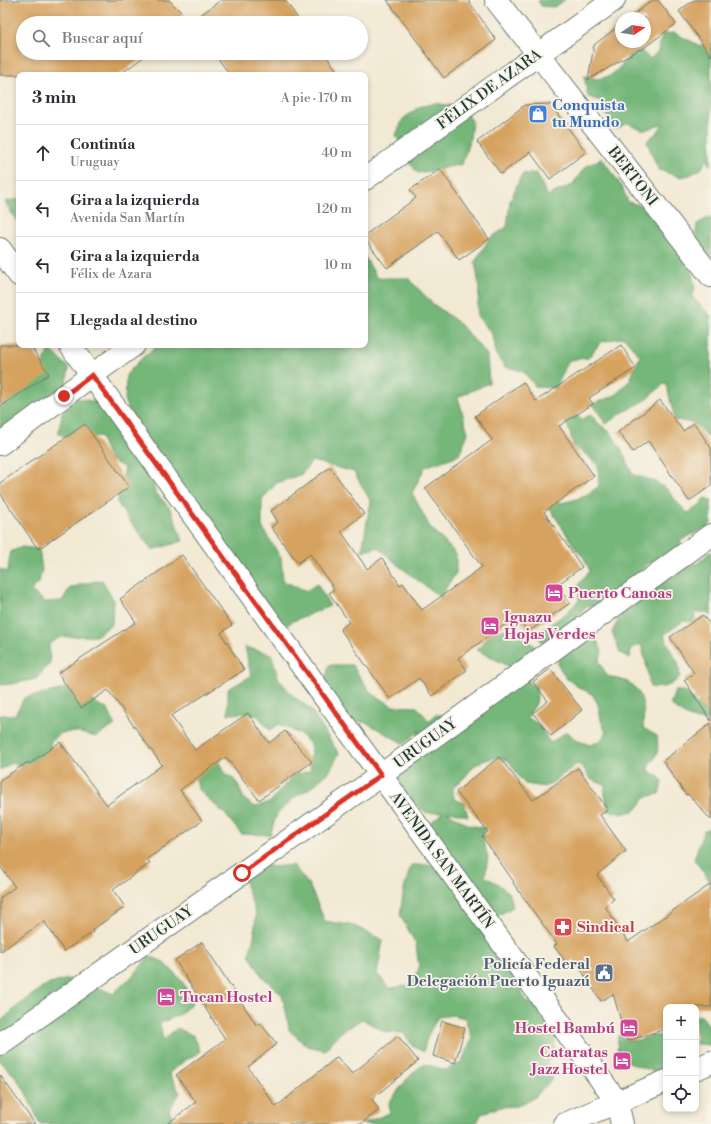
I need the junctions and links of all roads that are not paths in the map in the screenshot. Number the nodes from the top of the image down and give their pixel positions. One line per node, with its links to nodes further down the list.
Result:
1 (496, 0): 3 (street, BERTONI)
2 (614, 0): 3 (street, FÉLIX DE AZARA)
3 (538, 54): 4 (street, FÉLIX DE AZARA); 7 (street, BERTONI)
4 (368, 177)
5 (0, 249): 6 (street)
6 (16, 271)
7 (711, 276)
8 (72, 348): 10 (street, AVENIDA SAN MARTÍN)
9 (130, 348): 10 (street)
10 (92, 375): 11 (street); 13 (street, AVENIDA SAN MARTÍN)
11 (0, 444)
12 (711, 535): 13 (street, URUGUAY)
13 (381, 775): 14 (street, URUGUAY); 18 (street, AVENIDA SAN MARTÍN)
14 (0, 1044)
15 (711, 1062): 16 (street)
16 (699, 1067)
17 (663, 1082): 18 (street)
18 (617, 1102): 19 (street); 20 (street)
19 (565, 1124)
20 (622, 1124)

